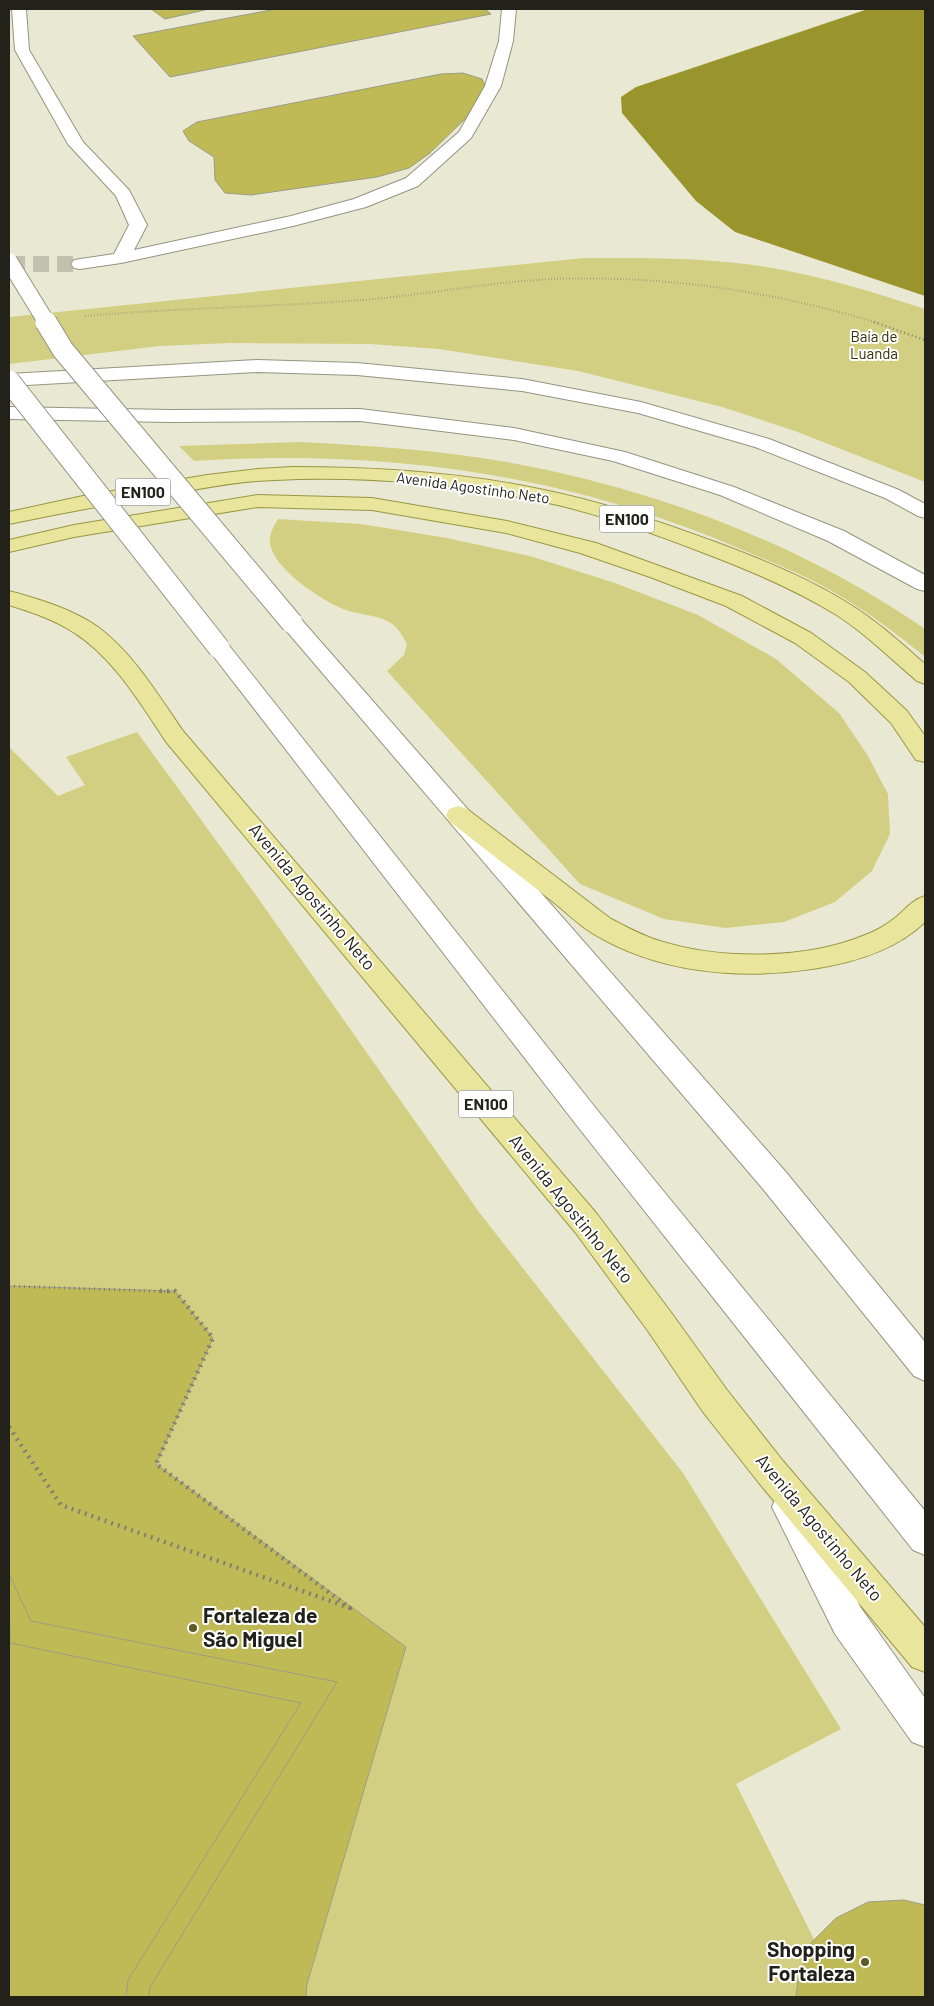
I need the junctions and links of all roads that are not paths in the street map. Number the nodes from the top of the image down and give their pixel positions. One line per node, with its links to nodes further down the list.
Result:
1 (20, 9): 3 (street)
2 (510, 9): 3 (street)
3 (121, 258): 5 (street)
4 (9, 261): 15 (street, bridge)
5 (80, 264)
6 (9, 380): 8 (street); 19 (street, bridge)
7 (9, 413): 11 (street)
8 (925, 512)
9 (9, 518): 13 (main road, Avenida Agostinho Neto / EN100)
10 (9, 546): 14 (main road)
11 (925, 584)
12 (9, 598): 18 (main road, Avenida Agostinho Neto / EN100)
13 (925, 676)
14 (925, 754)
15 (458, 815): 16 (main road); 17 (street)
16 (925, 906)
17 (925, 1366)
18 (772, 1472): 20 (main road, Avenida Agostinho Neto / EN100); 21 (street)
19 (925, 1538)
20 (925, 1654)
21 (925, 1729)

